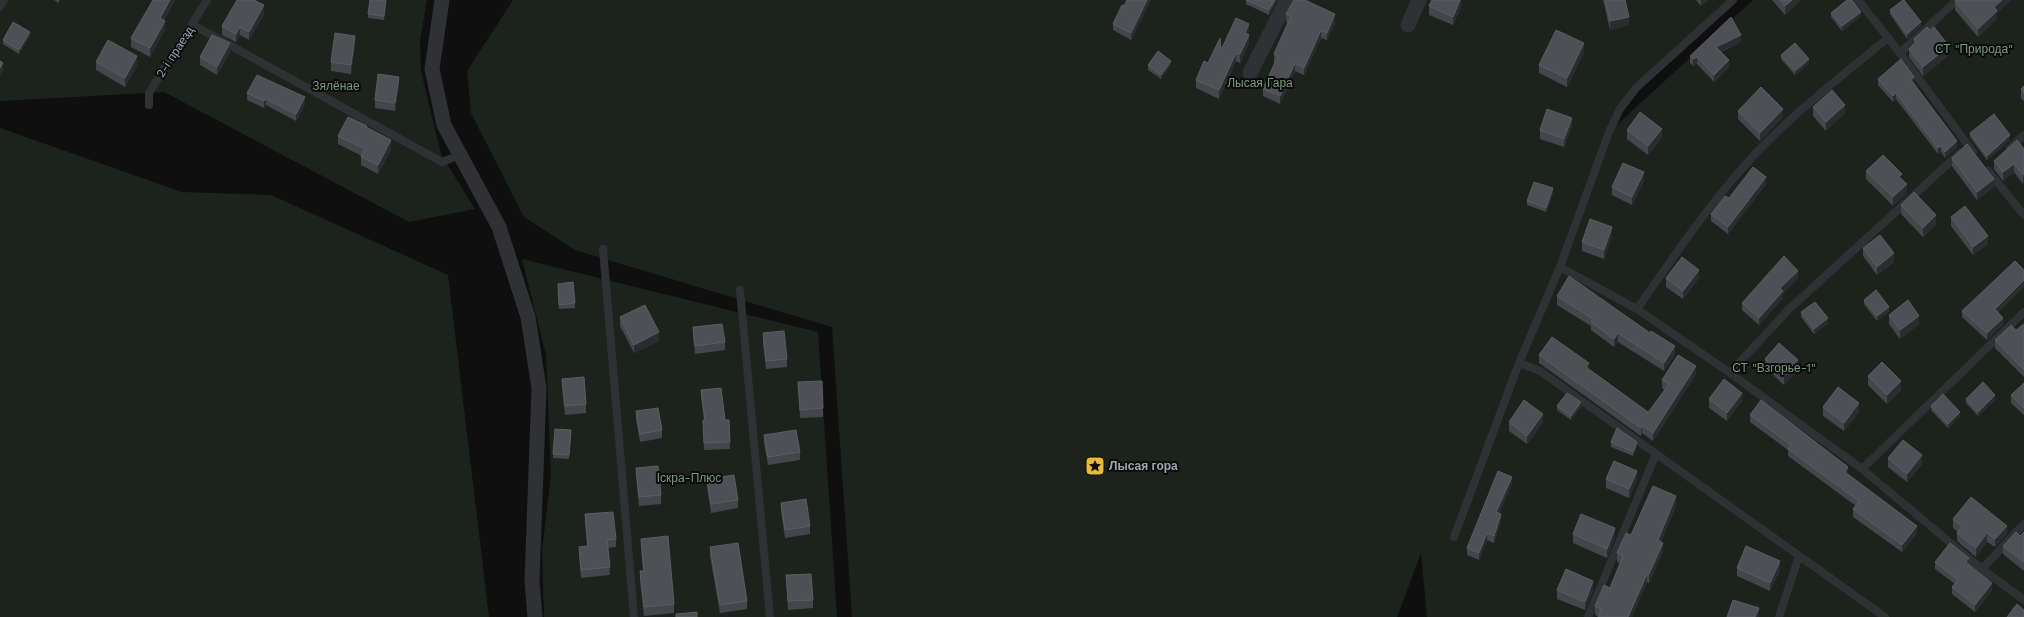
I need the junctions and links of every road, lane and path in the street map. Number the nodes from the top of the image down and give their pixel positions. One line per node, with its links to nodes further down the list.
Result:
1 (4, 0): 9 (lane)
2 (207, 0): 10 (lane, 2-і праезд)
3 (442, 0): 18 (street)
4 (1287, 0): 14 (street)
5 (1420, 0): 11 (street)
6 (1733, 0): 22 (lane)
7 (1858, 0): 12 (lane)
8 (1957, 0): 13 (lane)
9 (0, 7)
10 (193, 25): 15 (lane, 2-і праезд); 18 (lane)
11 (1408, 25)
12 (1888, 38): 13 (lane); 24 (lane)
13 (1900, 53): 17 (lane)
14 (1250, 73)
15 (149, 106)
16 (2024, 135): 19 (lane)
17 (1967, 145): 20 (lane); 27 (lane)
18 (460, 155): 35 (street)
19 (2002, 155)
20 (2024, 215)
21 (603, 249): 36 (lane)
22 (1560, 267): 24 (lane); 26 (lane)
23 (740, 290): 37 (lane)
24 (1637, 309): 27 (lane)
25 (2024, 312): 29 (lane)
26 (1519, 363): 28 (lane); 31 (lane)
27 (1730, 373): 29 (lane)
28 (1656, 454): 32 (lane); 38 (lane)
29 (1862, 469): 33 (lane)
30 (2024, 524): 33 (lane)
31 (1454, 537)
32 (1799, 556): 39 (lane); 40 (lane)
33 (1982, 568): 34 (lane)
34 (2024, 600)
35 (535, 617)
36 (634, 617)
37 (770, 617)
38 (1588, 617)
39 (1779, 617)
40 (1885, 617)

